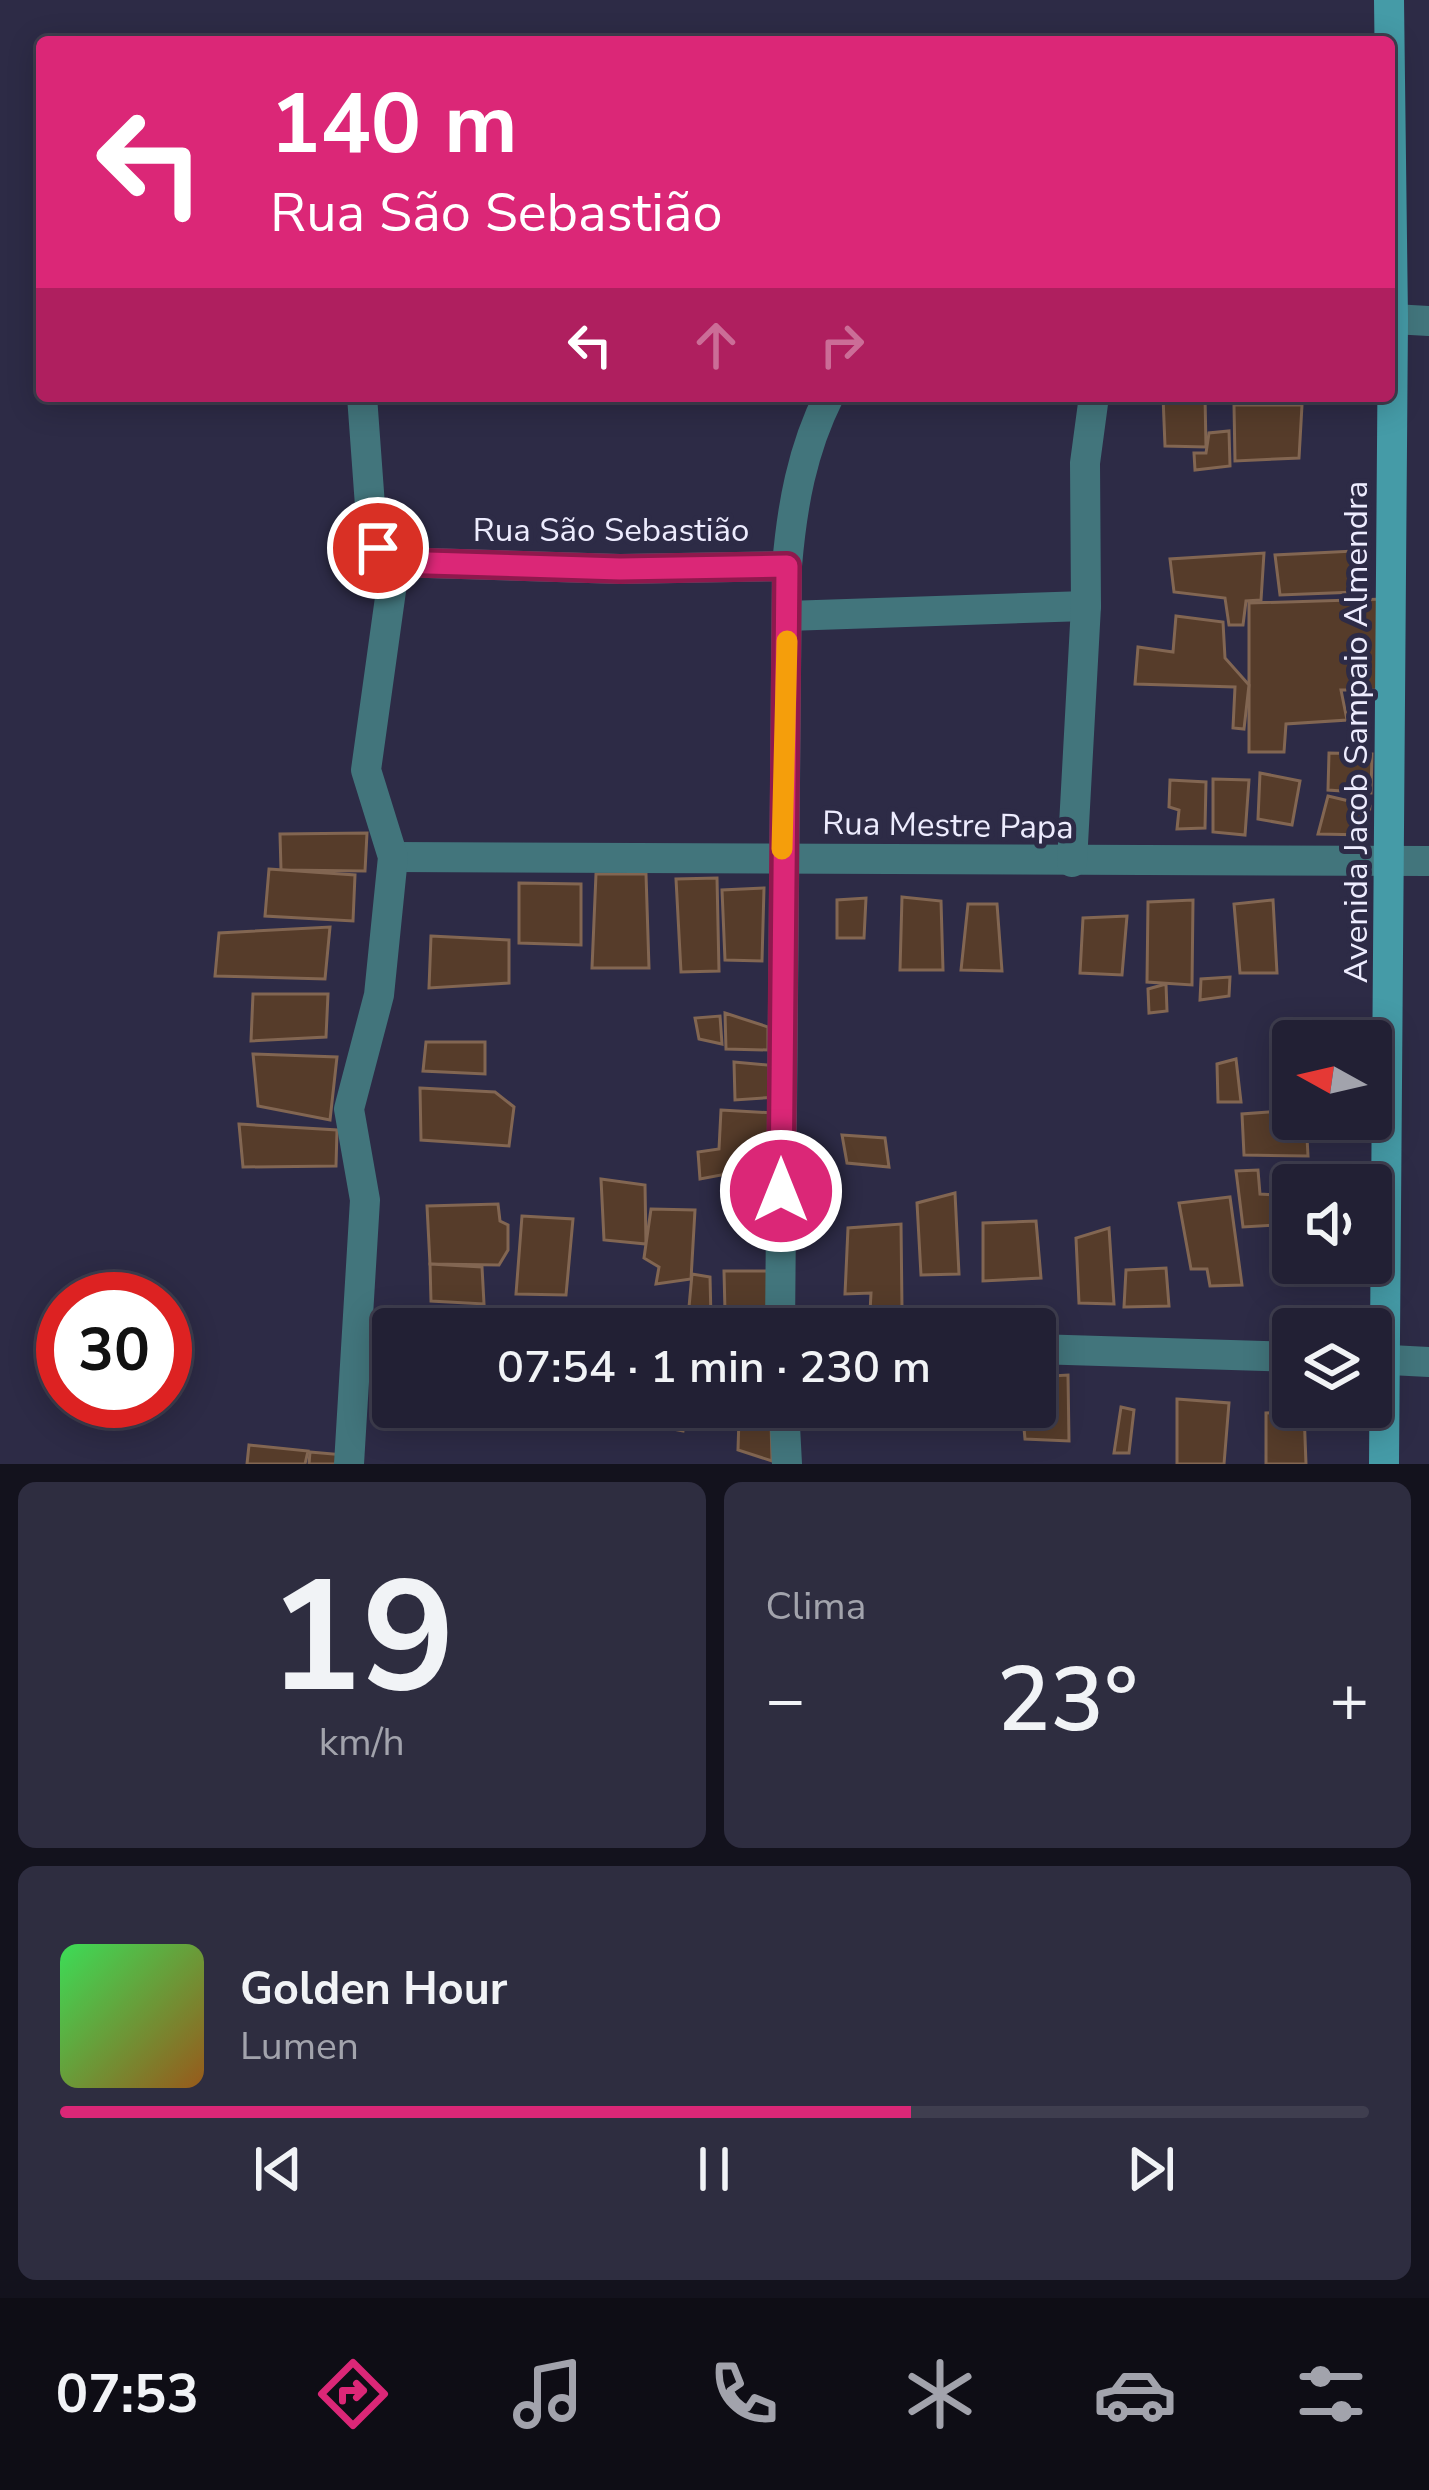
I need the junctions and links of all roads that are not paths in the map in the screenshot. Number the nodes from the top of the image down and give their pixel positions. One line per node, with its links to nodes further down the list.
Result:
1 (1389, 0): 2 (main road, Avenida Jacob Sampaio Almendra)
2 (1389, 36)
3 (1429, 321): 4 (street)
4 (1395, 336)
5 (362, 402): 9 (street)
6 (826, 402): 10 (street)
7 (1093, 402): 11 (street)
8 (1392, 402): 17 (main road, Avenida Jacob Sampaio Almendra)
9 (395, 562): 10 (street, Rua São Sebastião); 13 (street)
10 (787, 566): 12 (street)
11 (1085, 606): 12 (street); 16 (street)
12 (787, 616): 14 (street)
13 (393, 856): 14 (street, Rua Mestre Papa); 20 (street)
14 (782, 857): 16 (street, Rua Mestre Papa); 18 (street)
15 (1429, 861): 17 (street, Rua Mestre Papa)
16 (1072, 862): 17 (street, Rua Mestre Papa)
17 (1391, 862): 19 (main road, Avenida Jacob Sampaio Almendra)
18 (780, 1308)
19 (1378, 1308)
20 (360, 1327): 21 (street); 28 (street)
21 (372, 1327)
22 (1056, 1350): 23 (street)
23 (1272, 1356)
24 (1392, 1360): 25 (street)
25 (1429, 1362)
26 (785, 1428): 29 (street)
27 (1382, 1428): 30 (main road, Avenida Jacob Sampaio Almendra)
28 (349, 1464)
29 (787, 1464)
30 (1384, 1464)

